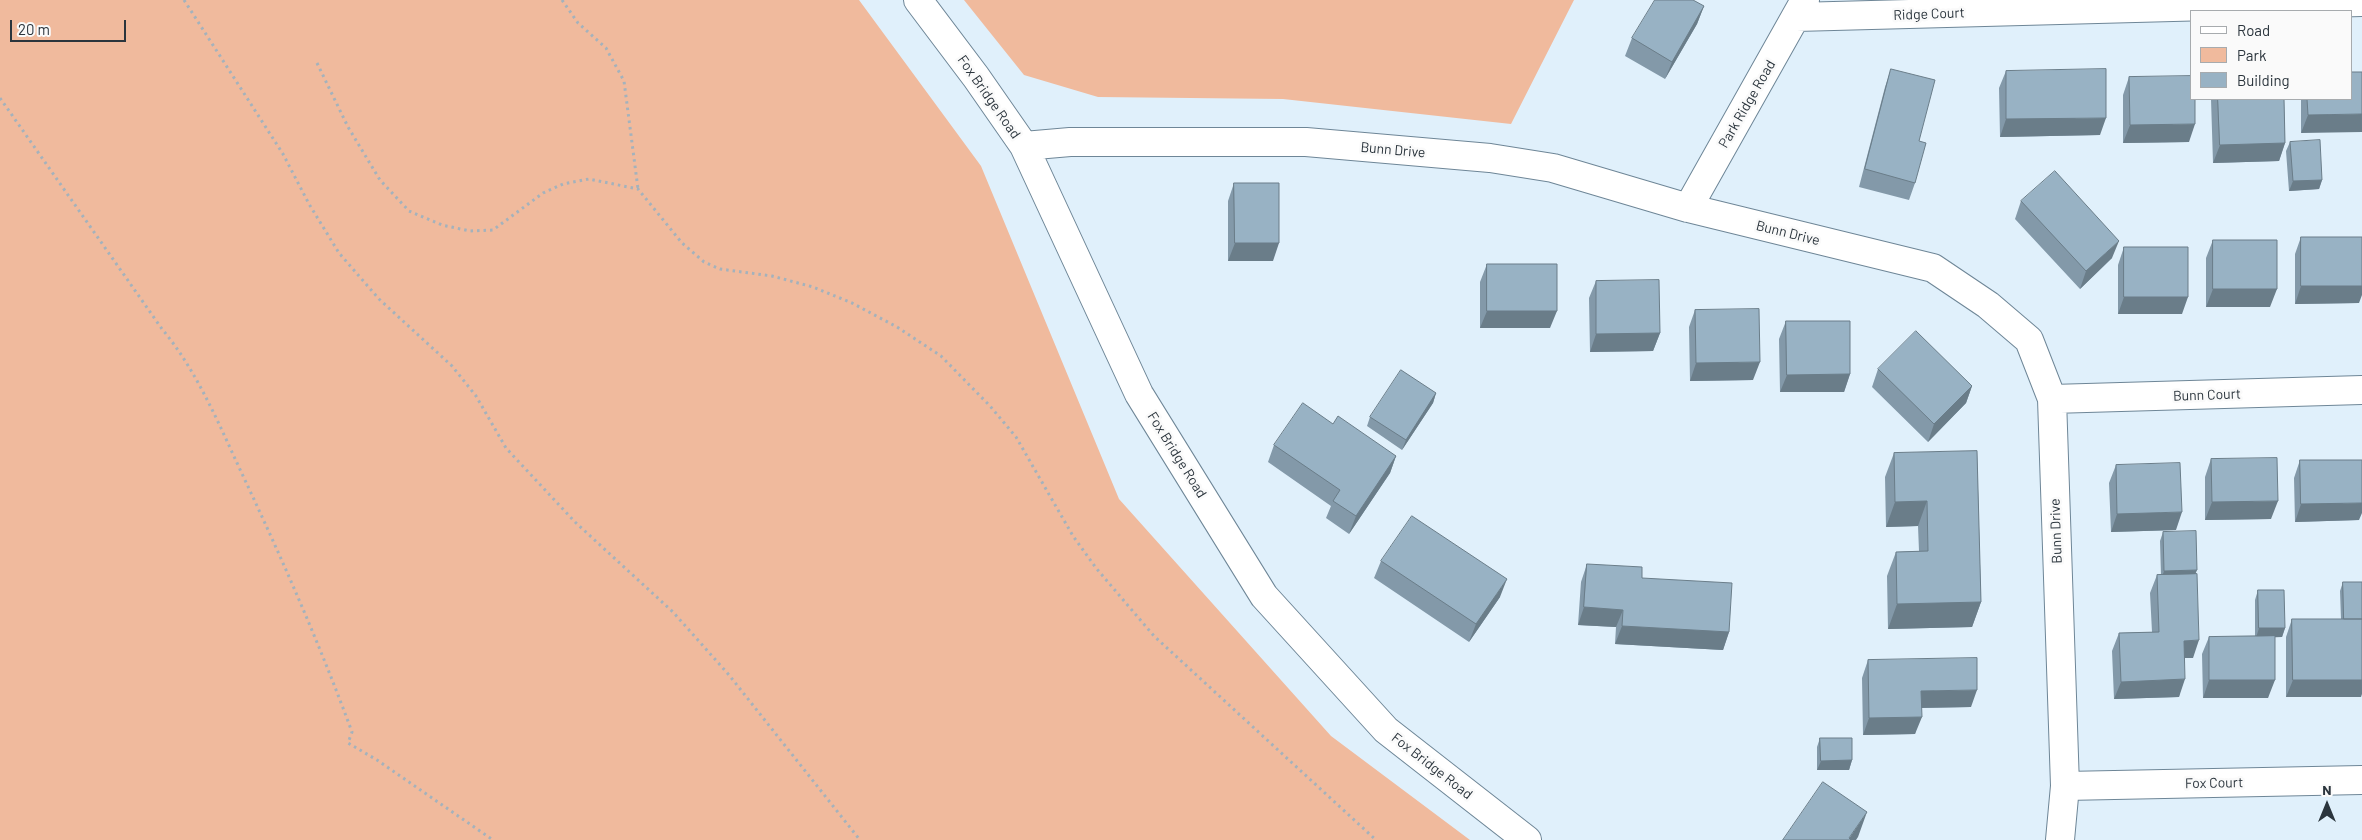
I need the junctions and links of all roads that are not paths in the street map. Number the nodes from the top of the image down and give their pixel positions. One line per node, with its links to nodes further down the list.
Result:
1 (918, 0): 4 (street, Fox Bridge Road)
2 (2362, 2): 3 (street, Ridge Court)
3 (1801, 9): 5 (street, Park Ridge Road)
4 (1024, 146): 5 (street, Bunn Drive); 10 (street, Fox Bridge Road)
5 (1688, 208): 7 (street, Bunn Drive)
6 (2362, 390): 7 (street, Bunn Court)
7 (2052, 399): 9 (street, Bunn Drive)
8 (2362, 780): 9 (street, Fox Court)
9 (2065, 786): 11 (street, Bunn Drive)
10 (1527, 840)
11 (2060, 840)

